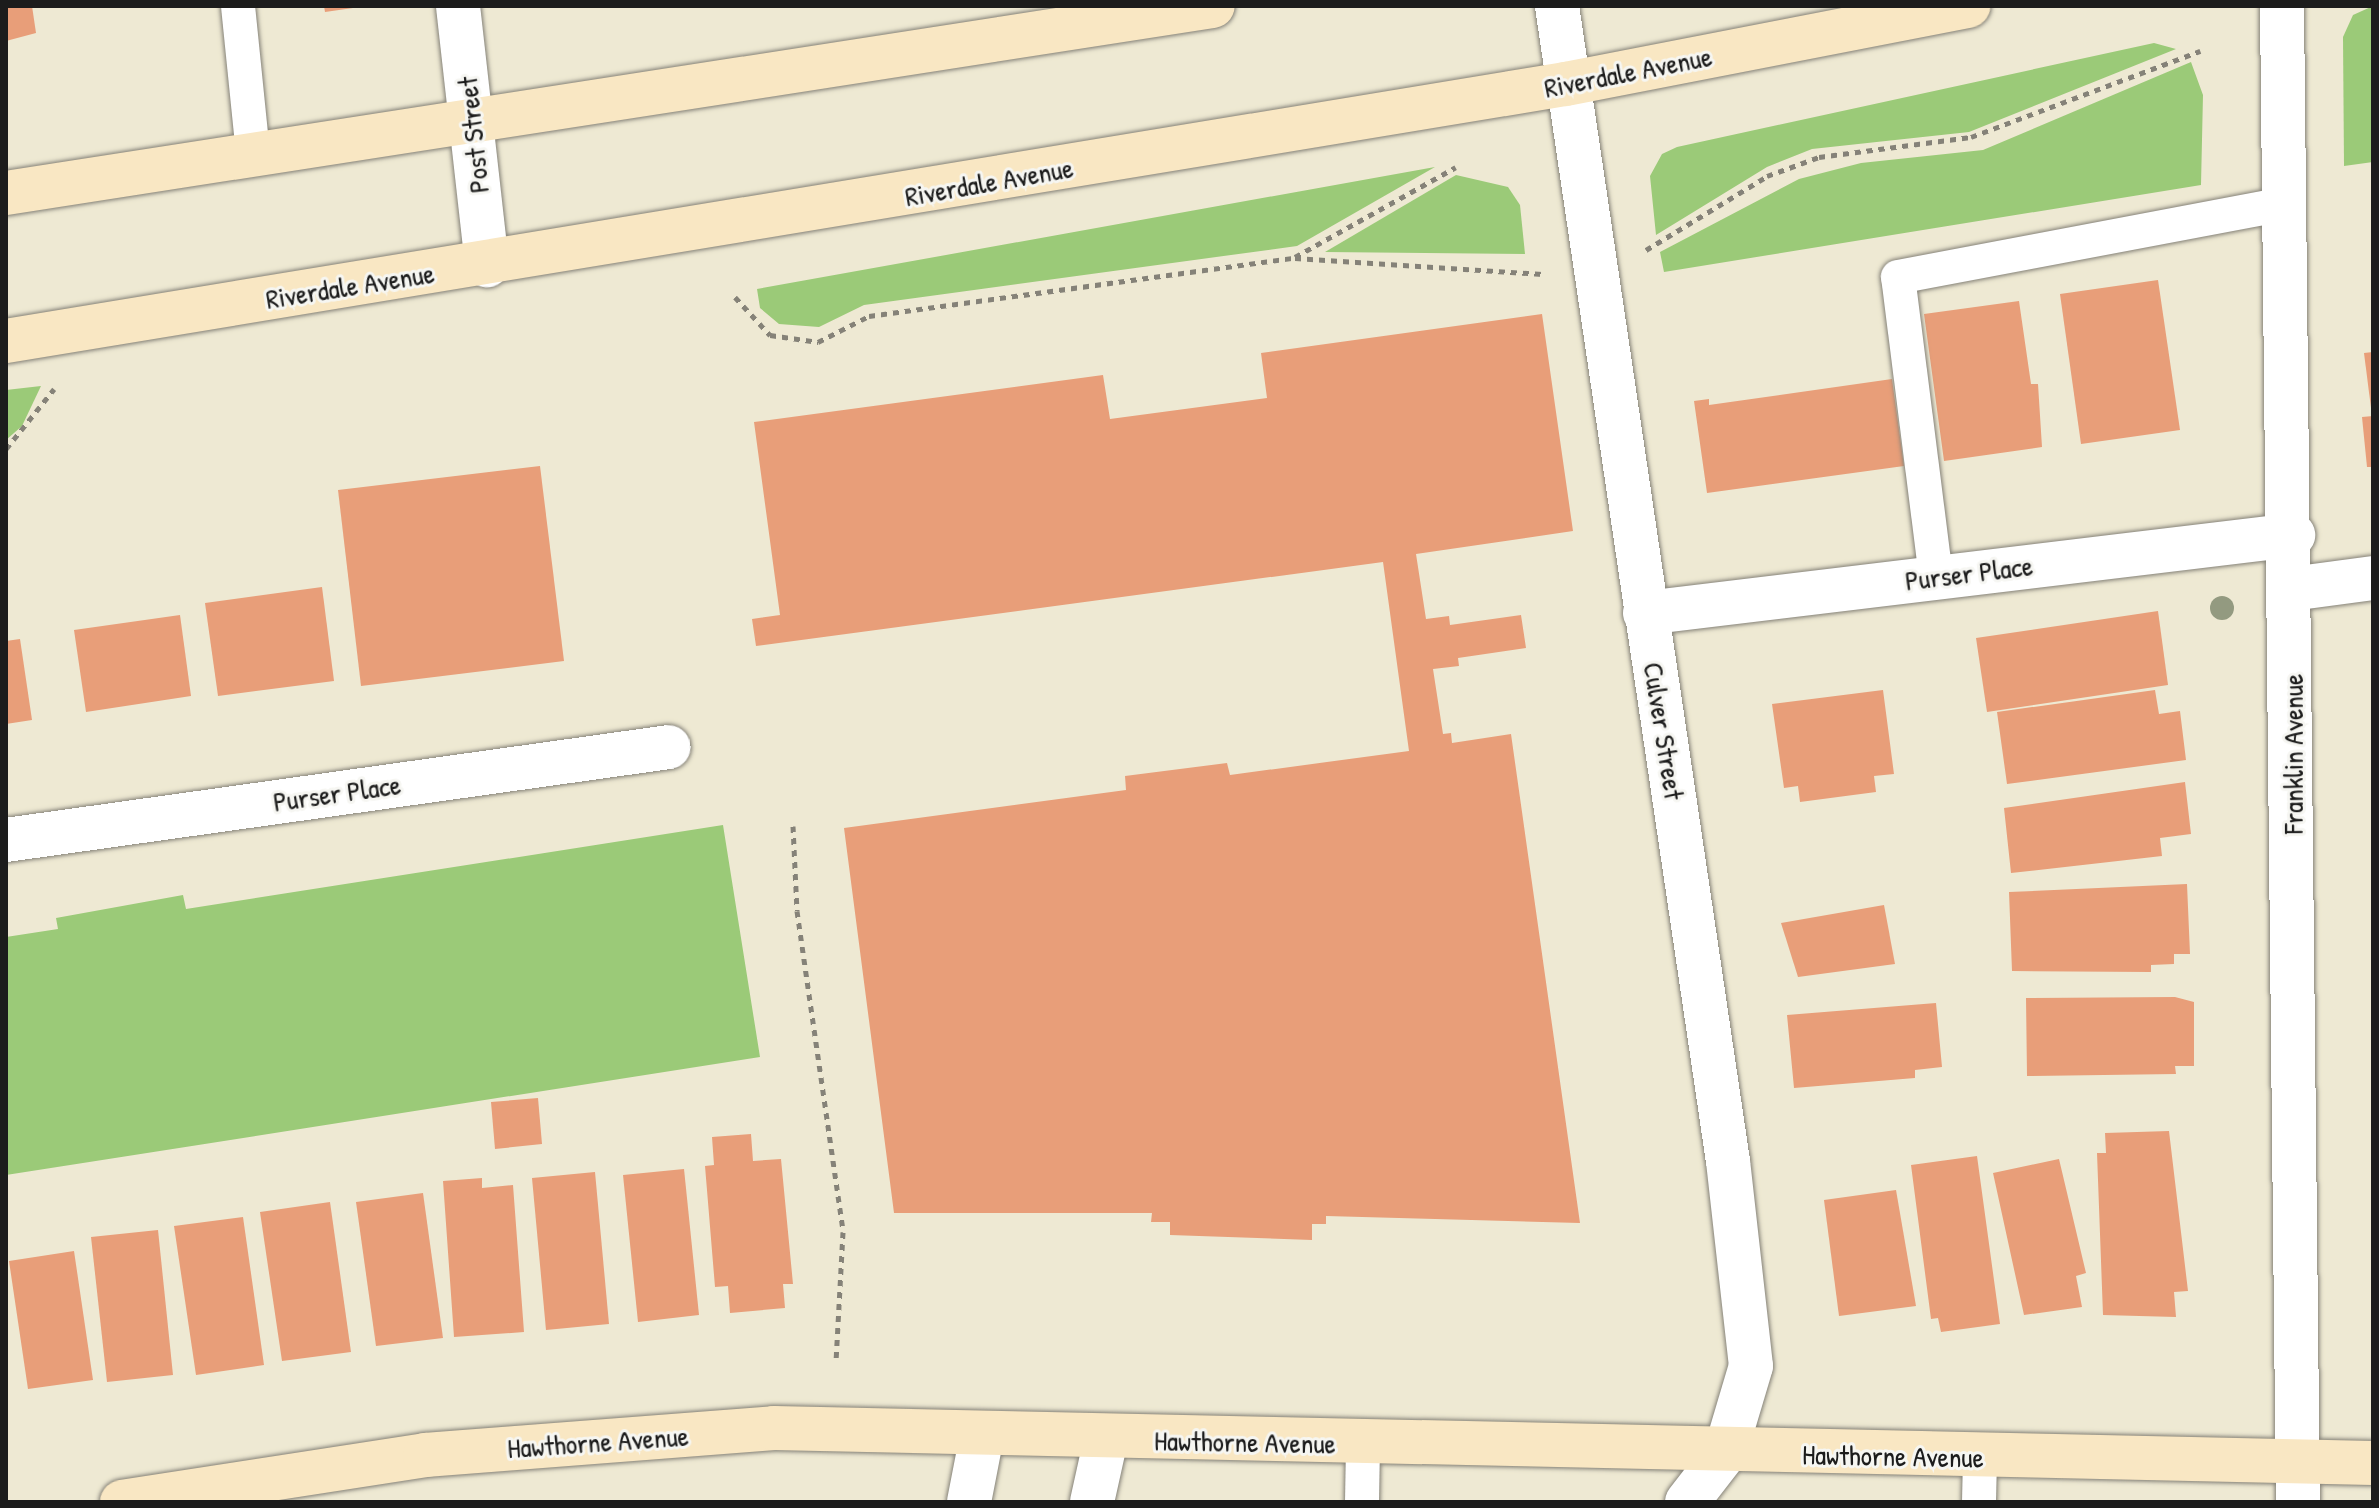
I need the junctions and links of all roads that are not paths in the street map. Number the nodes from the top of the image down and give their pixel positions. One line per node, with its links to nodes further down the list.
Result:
1 (238, 6): 10 (lane)
2 (458, 6): 9 (street, Post Street)
3 (1213, 6): 7 (main road)
4 (1557, 6): 8 (street, Culver Street)
5 (1969, 6): 8 (main road, Riverdale Avenue)
6 (2282, 6): 12 (street, Franklin Avenue)
7 (1070, 17): 9 (main road)
8 (1566, 84): 13 (main road, Riverdale Avenue); 19 (street, Culver Street)
9 (471, 120): 10 (main road); 13 (street, Post Street)
10 (253, 154): 11 (main road)
11 (6, 193)
12 (2286, 204): 15 (street, Franklin Avenue); 16 (lane)
13 (487, 265): 14 (main road, Riverdale Avenue)
14 (6, 341)
15 (2293, 535): 16 (street, Purser Place); 18 (street, Franklin Avenue)
16 (1936, 577): 19 (street, Purser Place)
17 (2373, 578): 18 (street)
18 (2291, 589): 28 (street, Franklin Avenue)
19 (1645, 613): 25 (street, Culver Street)
20 (669, 747): 21 (street, Purser Place)
21 (6, 840)
22 (982, 1435): 23 (main road, Hawthorne Avenue); 29 (main road, Hawthorne Avenue); 30 (street)
23 (1106, 1439): 24 (main road, Hawthorne Avenue); 31 (street)
24 (1363, 1445): 25 (main road, Hawthorne Avenue); 32 (lane)
25 (1725, 1453): 26 (main road, Hawthorne Avenue); 33 (street)
26 (1980, 1457): 28 (main road, Hawthorne Avenue); 34 (lane)
27 (2373, 1463): 28 (main road, Hawthorne Avenue)
28 (2298, 1482)
29 (122, 1502)
30 (969, 1502)
31 (1092, 1502)
32 (1362, 1502)
33 (1687, 1502)
34 (1979, 1502)

